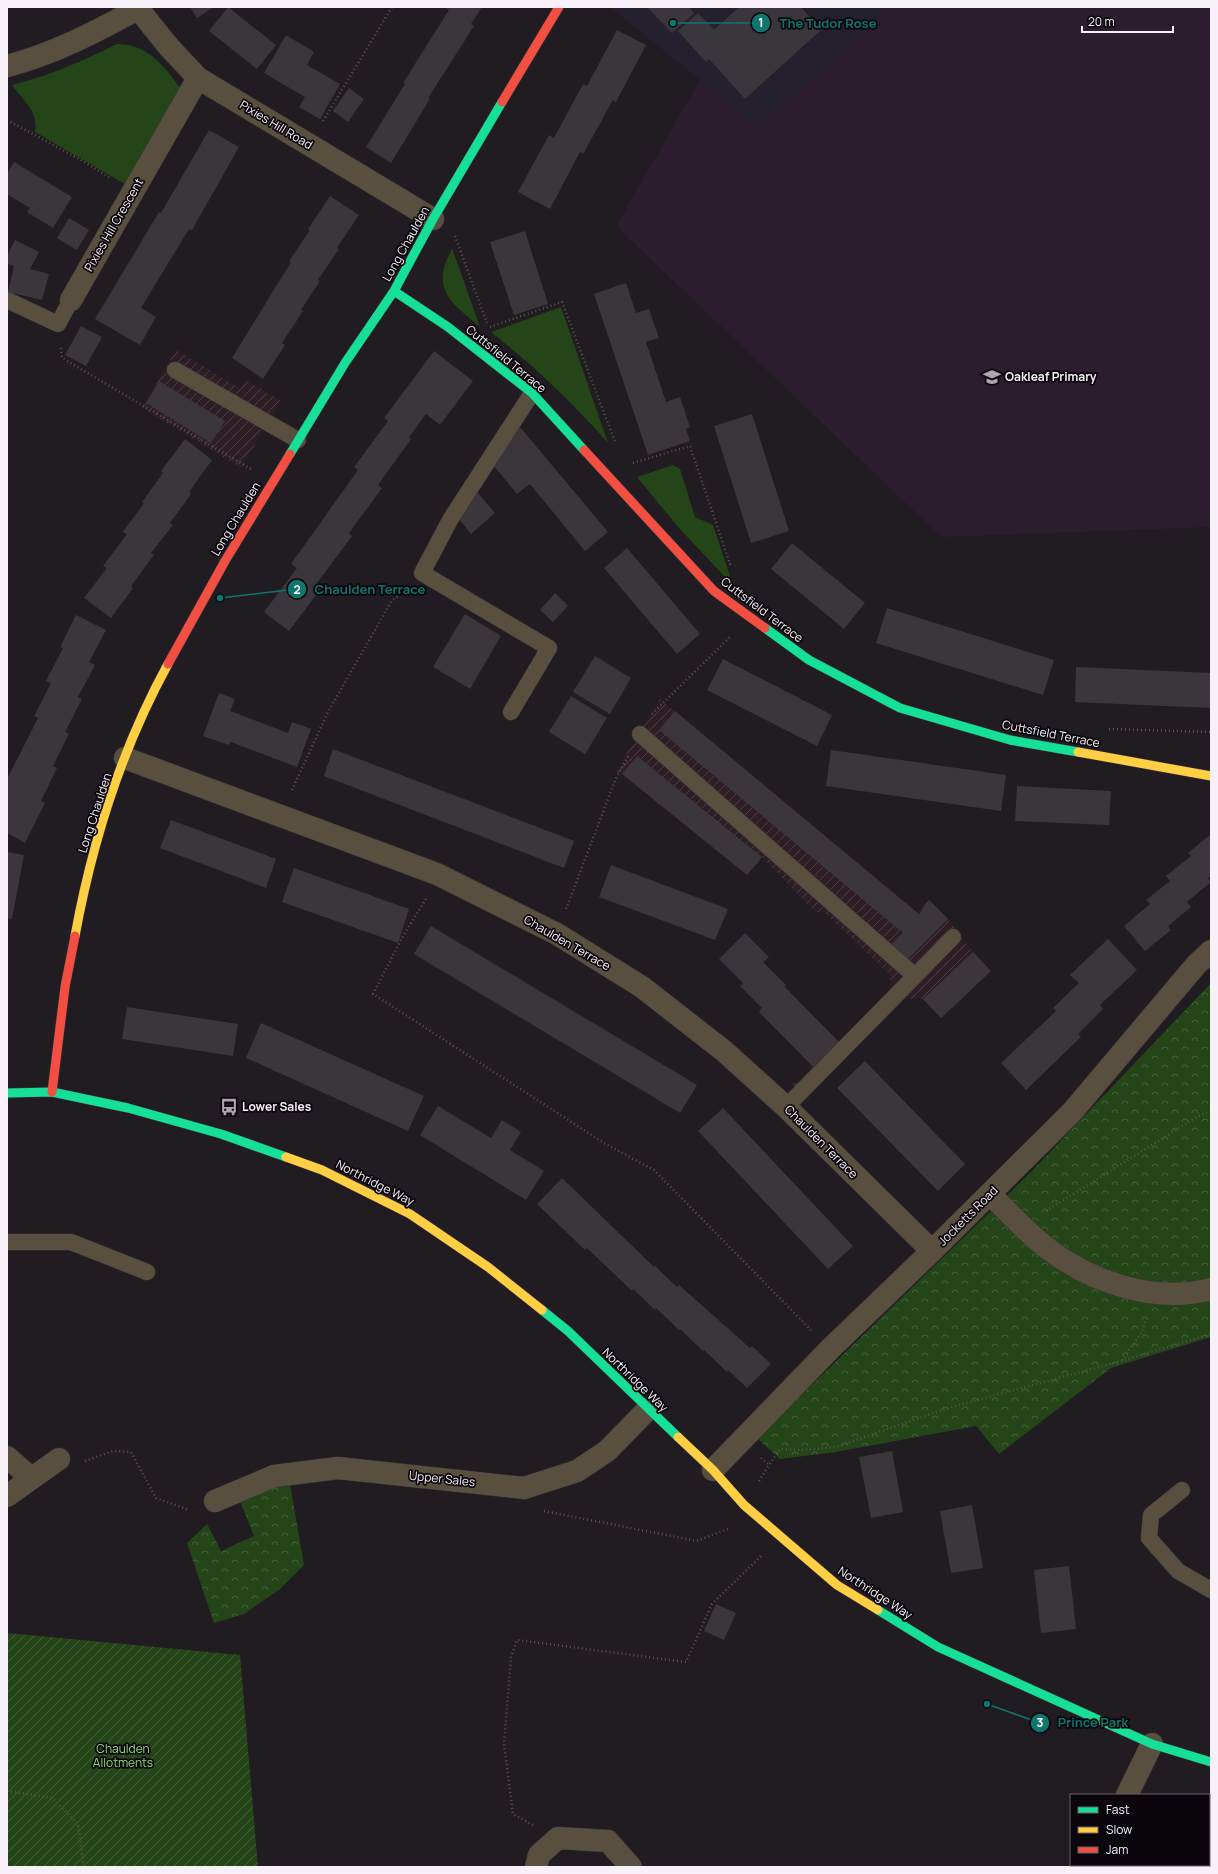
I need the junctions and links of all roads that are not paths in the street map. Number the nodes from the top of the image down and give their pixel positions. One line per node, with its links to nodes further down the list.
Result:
1 (559, 7): 5 (street, Long Chaulden)
2 (137, 8): 3 (street); 4 (street, Pixies Hill Road)
3 (7, 66)
4 (198, 78): 5 (street, Pixies Hill Road); 8 (street, Pixies Hill Crescent)
5 (433, 220): 6 (street, Long Chaulden)
6 (394, 291): 10 (street, Cuttsfield Terrace); 11 (street, Long Chaulden)
7 (7, 300): 8 (lane, Pixies Hill Crescent)
8 (71, 300)
9 (175, 370): 11 (lane)
10 (532, 393): 12 (lane); 15 (street, Cuttsfield Terrace)
11 (298, 440): 14 (street, Long Chaulden)
12 (511, 712)
13 (640, 734): 18 (lane)
14 (125, 758): 20 (street, Long Chaulden); 21 (street, Chaulden Terrace)
15 (1211, 776)
16 (953, 937): 18 (lane)
17 (1211, 951): 22 (street, Jocketts Road)
18 (915, 976): 21 (lane)
19 (7, 1092): 20 (street, Northridge Way)
20 (52, 1092): 27 (street, Northridge Way)
21 (786, 1107): 24 (street, Chaulden Terrace)
22 (990, 1194): 24 (street, Jocketts Road); 26 (street)
23 (7, 1242): 25 (lane)
24 (932, 1251): 30 (street, Jocketts Road)
25 (147, 1272)
26 (1211, 1289)
27 (648, 1409): 30 (street, Northridge Way); 34 (street, Upper Sales)
28 (7, 1457): 31 (street)
29 (59, 1459): 31 (street)
30 (713, 1470): 36 (street, Northridge Way)
31 (31, 1478): 33 (street)
32 (1182, 1490): 35 (lane)
33 (7, 1496)
34 (215, 1501)
35 (1211, 1590)
36 (1152, 1744): 37 (street, Northridge Way); 38 (street)
37 (1211, 1762)
38 (1127, 1794)
39 (536, 1867): 40 (street)
40 (631, 1867)

